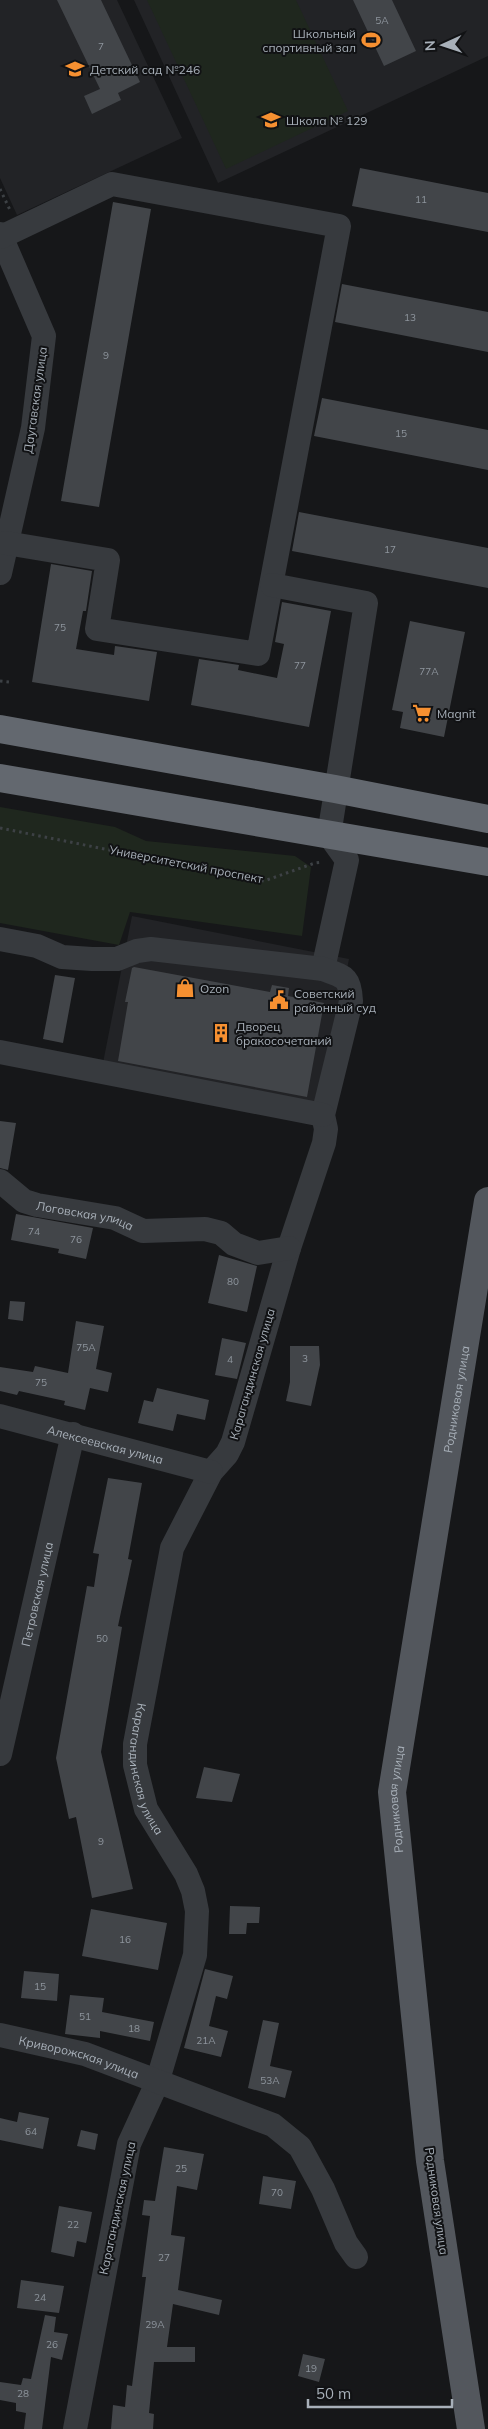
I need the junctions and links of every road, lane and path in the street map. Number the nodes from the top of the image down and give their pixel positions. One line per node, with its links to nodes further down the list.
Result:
1 (1, 236): 2 (street, Даугавская улица); 4 (street)
2 (6, 543): 3 (street, Даугавская улица); 4 (street)
3 (0, 573)
4 (272, 585): 9 (street)
5 (0, 681): 6 (path)
6 (9, 682)
7 (0, 729): 9 (highway)
8 (0, 778): 12 (highway)
9 (335, 789): 10 (highway); 12 (street)
10 (488, 819)
11 (0, 828): 13 (path, Университетский проспект)
12 (328, 835): 13 (street); 14 (highway)
13 (348, 860): 16 (street)
14 (488, 862)
15 (0, 939): 16 (street)
16 (323, 969): 18 (street, Карагандинская улица)
17 (0, 1052): 18 (street)
18 (323, 1115): 21 (street, Карагандинская улица)
19 (0, 1181): 21 (street, Логовская улица)
20 (488, 1201): 30 (main road, Родниковая улица)
21 (289, 1248): 24 (street, Карагандинская улица)
22 (0, 1416): 23 (street, Алексеевская улица)
23 (73, 1434): 24 (street, Алексеевская улица); 25 (street, Петровская улица)
24 (211, 1472): 27 (street, Карагандинская улица)
25 (0, 1754)
26 (0, 2036): 27 (street, Криворожская улица)
27 (157, 2083): 28 (street, Криворожская улица); 29 (street, Карагандинская улица)
28 (356, 2257)
29 (75, 2429)
30 (472, 2429)

